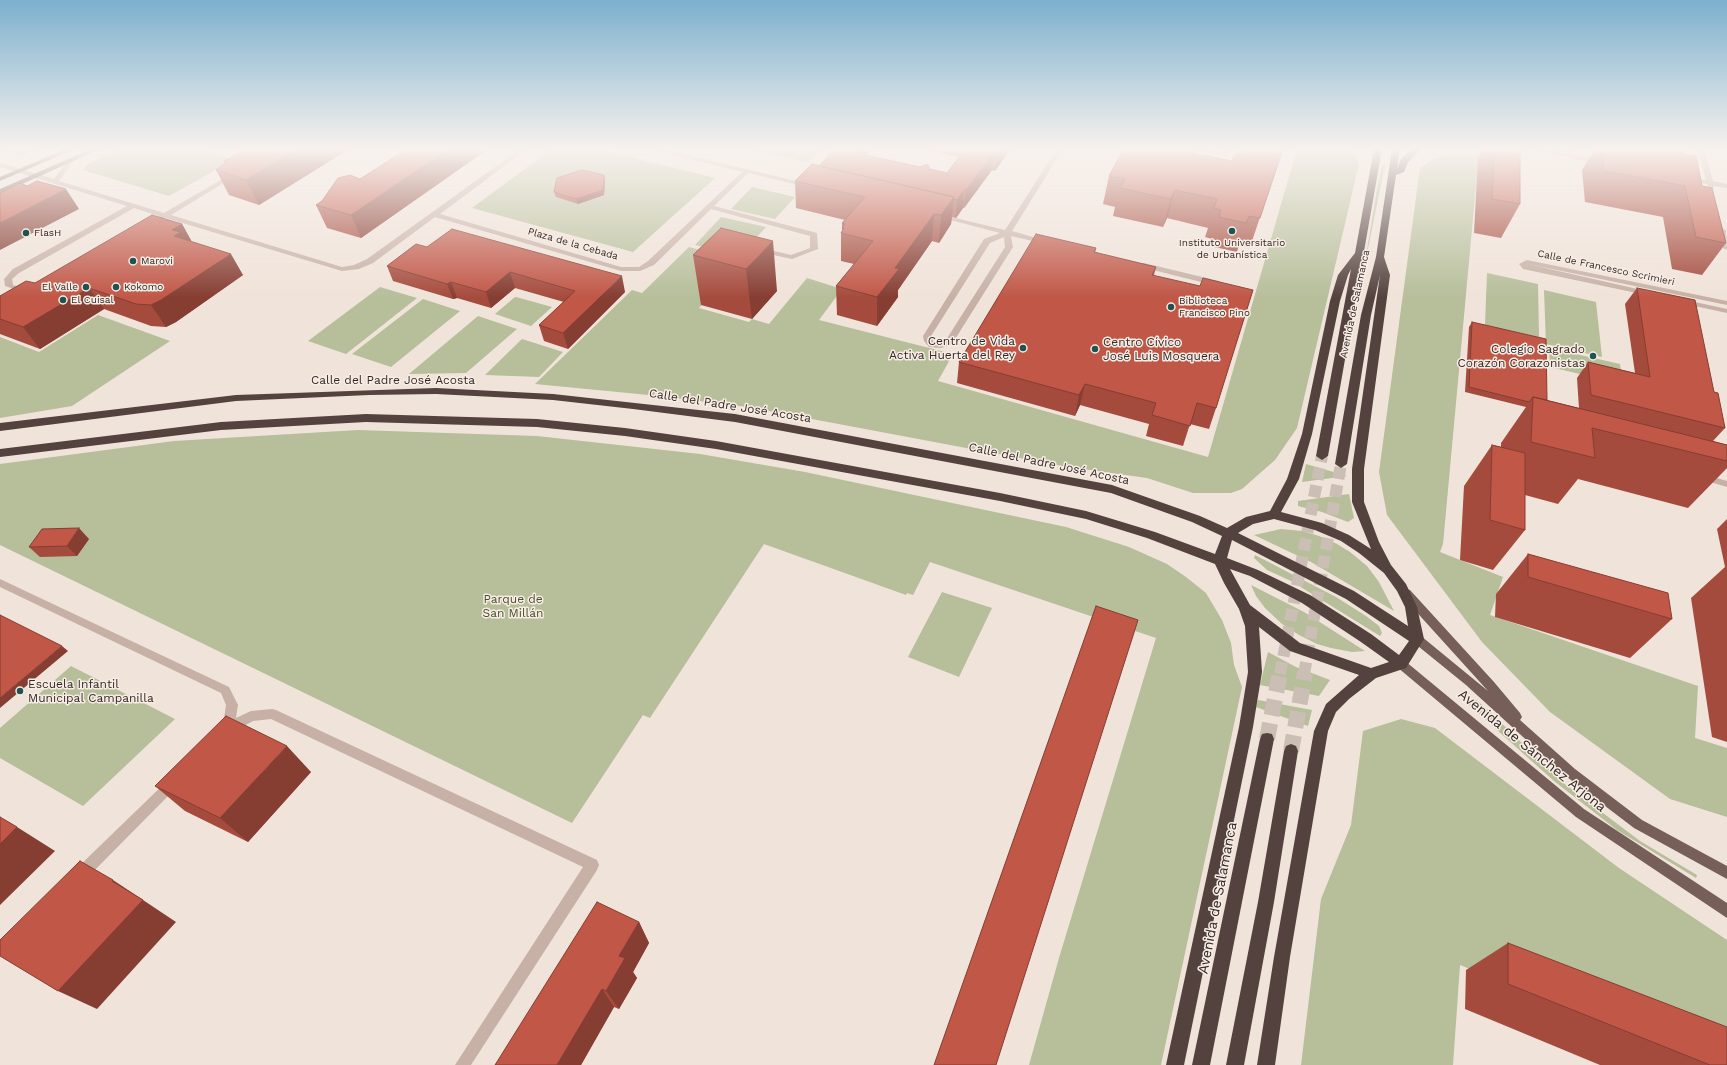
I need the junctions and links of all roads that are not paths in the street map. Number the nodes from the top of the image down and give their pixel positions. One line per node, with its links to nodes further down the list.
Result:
1 (109, 199): 8 (street)
2 (193, 199): 12 (street)
3 (454, 199): 10 (street)
4 (719, 199): 9 (street, Plaza de la Cebada)
5 (1029, 199): 15 (street)
6 (1368, 199): 19 (highway, Avenida de Salamanca)
7 (1390, 199): 20 (highway, Avenida de Salamanca)
8 (132, 206): 12 (street); 23 (street)
9 (710, 207): 10 (street, Plaza de la Cebada); 18 (street)
10 (433, 214): 12 (street)
11 (929, 214): 15 (street)
12 (165, 215): 13 (street)
13 (154, 221)
14 (1721, 225): 17 (street)
15 (1007, 233): 15 (street); 16 (street)
16 (1052, 243)
17 (1727, 248)
18 (758, 249)
19 (1358, 252): 28 (highway, Avenida de Salamanca); 32 (highway)
20 (1380, 257): 29 (highway, Avenida de Salamanca); 35 (highway)
21 (1137, 264): 22 (street)
22 (1222, 284)
23 (36, 287)
24 (1727, 303): 25 (street, Calle de Francesco Scrimieri)
25 (1727, 311)
26 (0, 427): 33 (highway, Calle del Padre José Acosta)
27 (0, 453): 34 (highway)
28 (1322, 456)
29 (1341, 464)
30 (1697, 476): 31 (street)
31 (1727, 484)
32 (1274, 515): 33 (highway); 35 (highway)
33 (1229, 533): 34 (highway); 39 (highway, Calle del Padre José Acosta)
34 (1220, 560): 38 (highway); 40 (highway)
35 (1388, 570): 37 (highway)
36 (0, 584): 42 (street)
37 (1402, 588): 39 (highway); 44 (main road)
38 (1245, 608): 41 (highway); 52 (highway)
39 (1417, 639): 40 (highway); 44 (main road, Avenida de Sánchez Arjona)
40 (1401, 664): 41 (highway); 50 (main road, Avenida de Sánchez Arjona)
41 (1371, 674): 55 (highway)
42 (229, 726): 43 (street); 51 (street)
43 (219, 737)
44 (1532, 737): 48 (main road, Avenida de Sánchez Arjona)
45 (1267, 739): 53 (highway, Avenida de Salamanca)
46 (1291, 752): 54 (highway)
47 (180, 776): 49 (street)
48 (1727, 873)
49 (73, 882)
50 (1727, 911)
51 (462, 1065)
52 (1175, 1065)
53 (1201, 1065)
54 (1235, 1065)
55 (1266, 1065)

